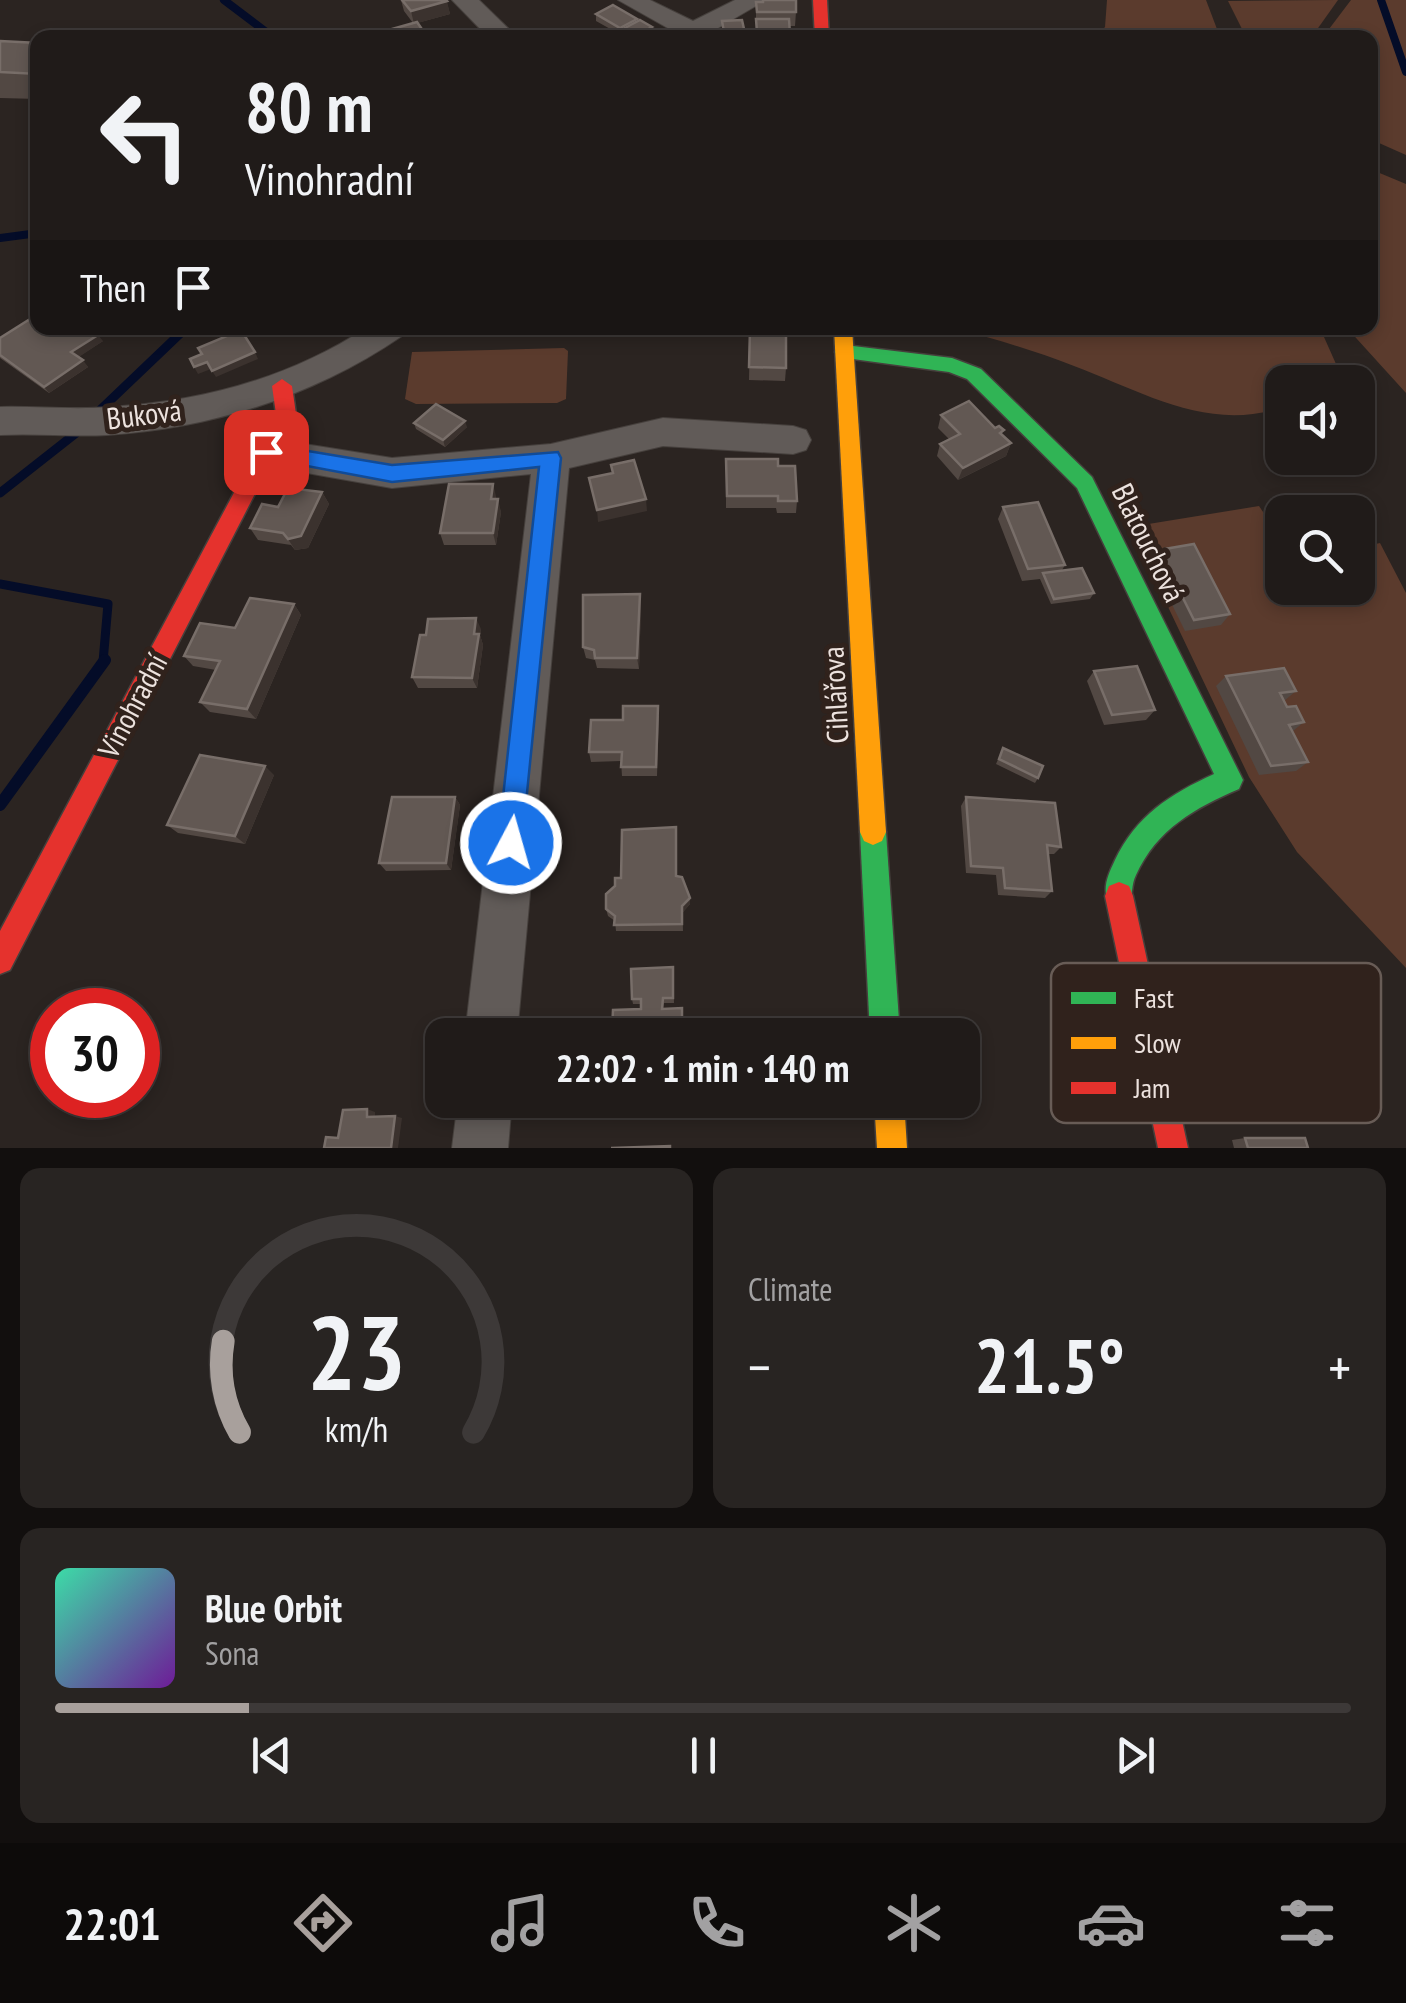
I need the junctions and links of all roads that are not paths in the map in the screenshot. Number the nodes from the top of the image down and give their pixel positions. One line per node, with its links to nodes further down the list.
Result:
1 (464, 0): 5 (street)
2 (630, 0): 6 (street)
3 (754, 0): 7 (street)
4 (820, 0): 8 (street)
5 (497, 30)
6 (679, 30)
7 (694, 30)
8 (822, 30)
9 (379, 335): 12 (street, Buková)
10 (844, 335): 11 (street, Cihlářova)
11 (845, 352): 18 (street, Blatouchová); 20 (street, Cihlářova)
12 (282, 386): 13 (street, Buková); 15 (street, Vinohradní)
13 (0, 421)
14 (793, 440): 16 (street)
15 (266, 452): 16 (street); 17 (street, Vinohradní)
16 (550, 458): 19 (street)
17 (0, 960)
18 (1133, 963)
19 (494, 1018)
20 (885, 1018)
21 (483, 1118): 24 (street)
22 (890, 1118): 25 (street)
23 (1168, 1123): 26 (street, Blatouchová)
24 (480, 1148)
25 (892, 1148)
26 (1173, 1148)

